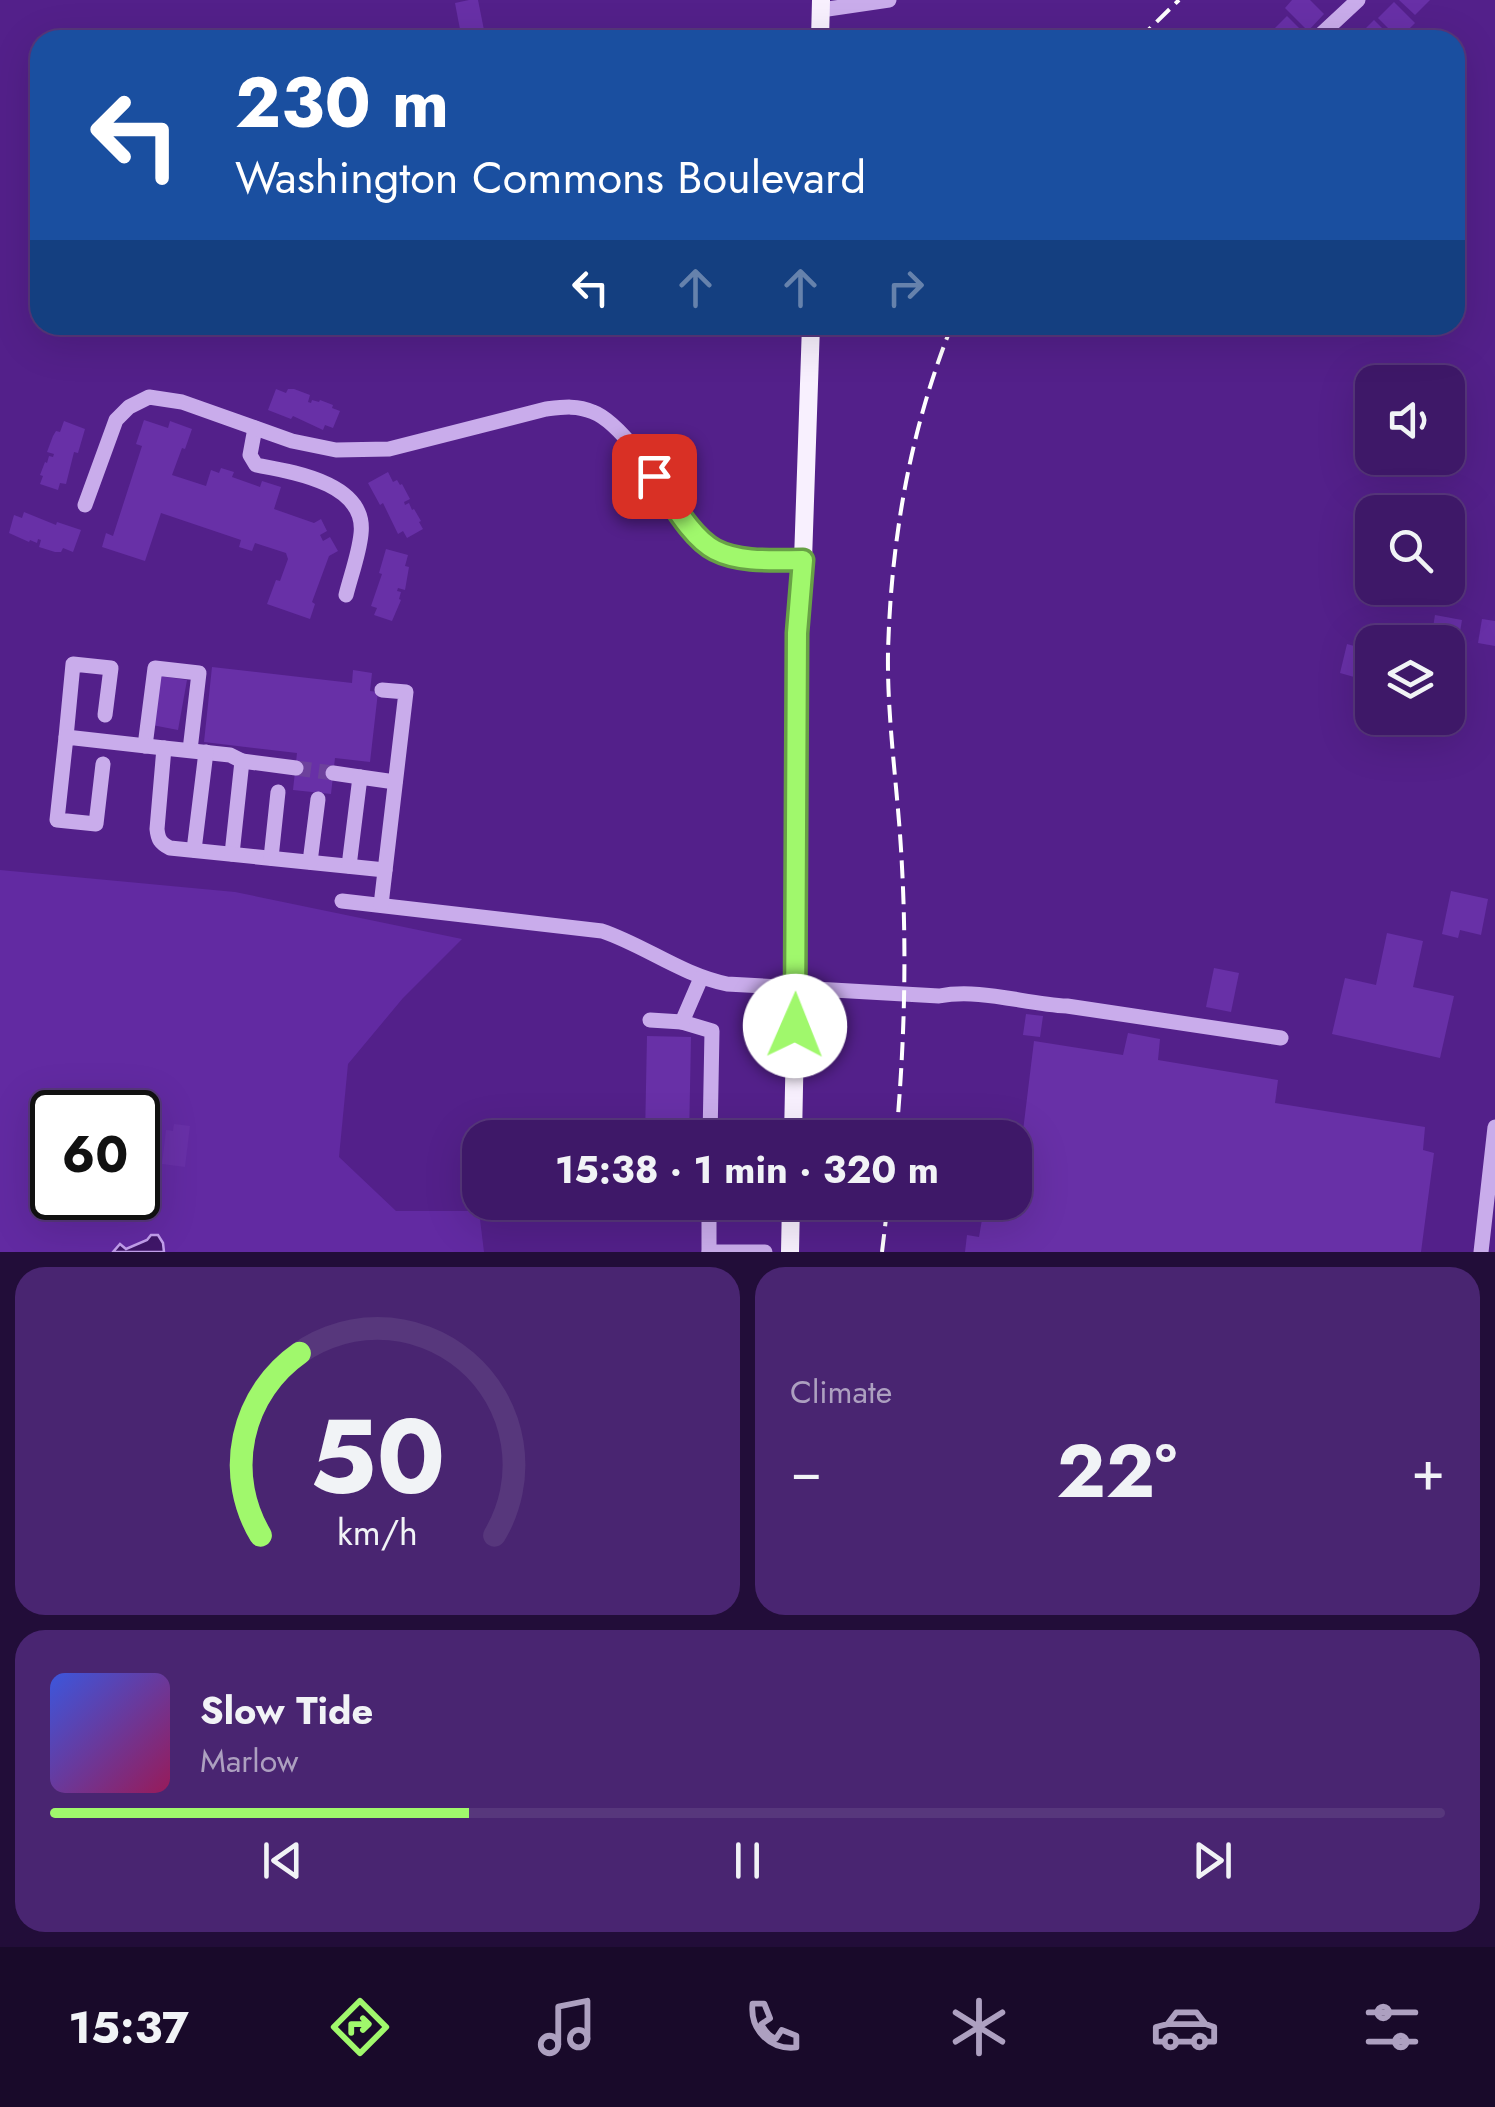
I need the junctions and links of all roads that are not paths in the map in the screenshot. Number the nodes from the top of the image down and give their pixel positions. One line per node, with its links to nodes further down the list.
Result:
1 (889, 0): 3 (street)
2 (1358, 0): 5 (street)
3 (821, 5): 4 (main road)
4 (820, 30)
5 (1326, 30)
6 (810, 335): 11 (main road)
7 (255, 428): 8 (street); 9 (street); 10 (street)
8 (300, 443): 9 (street); 11 (street)
9 (284, 471): 12 (street)
10 (85, 505)
11 (803, 560): 36 (main road)
12 (346, 595)
13 (382, 690): 24 (street)
14 (105, 715): 15 (street)
15 (66, 737): 16 (street); 20 (street)
16 (145, 746): 17 (street); 18 (street)
17 (164, 748): 18 (street); 27 (street)
18 (198, 751): 19 (street); 27 (street)
19 (242, 760): 21 (street); 28 (street)
20 (103, 764)
21 (296, 768)
22 (333, 773): 23 (street)
23 (360, 777): 24 (street); 31 (street)
24 (395, 782): 32 (street)
25 (278, 792): 29 (street)
26 (318, 799): 30 (street)
27 (194, 850): 28 (street)
28 (232, 854): 29 (street)
29 (271, 858): 30 (street)
30 (310, 862): 31 (street)
31 (349, 866): 32 (street)
32 (385, 870): 34 (street)
33 (342, 901): 34 (street)
34 (381, 905): 35 (street)
35 (701, 978): 36 (street); 38 (street)
36 (796, 988): 39 (street); 41 (main road)
37 (650, 1020): 38 (street)
38 (682, 1022): 40 (street)
39 (1281, 1038)
40 (710, 1120)
41 (792, 1120)
42 (1495, 1127): 48 (street)
43 (710, 1220): 45 (street)
44 (791, 1220): 47 (main road)
45 (709, 1252): 46 (street)
46 (765, 1252)
47 (790, 1252)
48 (1481, 1252)

